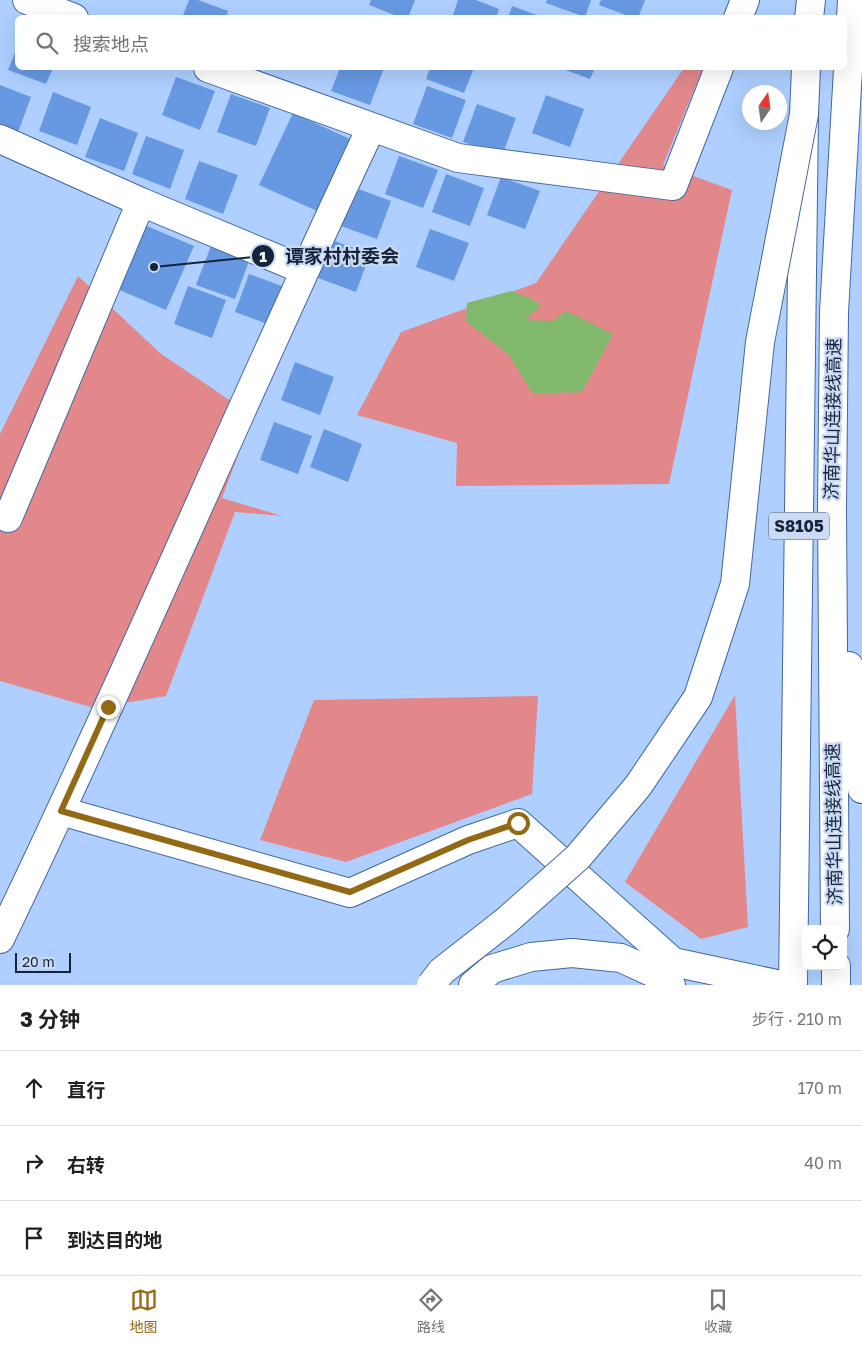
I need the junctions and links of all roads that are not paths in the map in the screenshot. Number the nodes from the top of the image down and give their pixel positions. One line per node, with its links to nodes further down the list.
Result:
1 (27, 0): 5 (main road)
2 (745, 0): 6 (main road)
3 (811, 0): 7 (main road)
4 (852, 0): 16 (main road, 济南华山连接线高速 / S8105)
5 (66, 15)
6 (739, 15)
7 (809, 15)
8 (213, 70): 12 (main road)
9 (718, 70): 12 (main road)
10 (806, 70): 11 (main road, 济南华山连接线高速 / S8105)
11 (804, 114): 23 (main road, bridge); 27 (main road, 济南华山连接线高速 / S8105, bridge)
12 (371, 128): 15 (main road)
13 (0, 139): 14 (main road)
14 (141, 202): 15 (main road); 17 (main road)
15 (304, 270): 19 (main road)
16 (832, 509): 18 (main road); 20 (main road, 济南华山连接线高速 / S8105)
17 (8, 518)
18 (862, 789)
19 (61, 811): 21 (main road); 26 (main road)
20 (836, 925)
21 (0, 939)
22 (836, 970): 28 (main road)
23 (431, 985)
24 (473, 985): 25 (main road)
25 (671, 985)
26 (780, 985)
27 (793, 985)
28 (836, 985)

